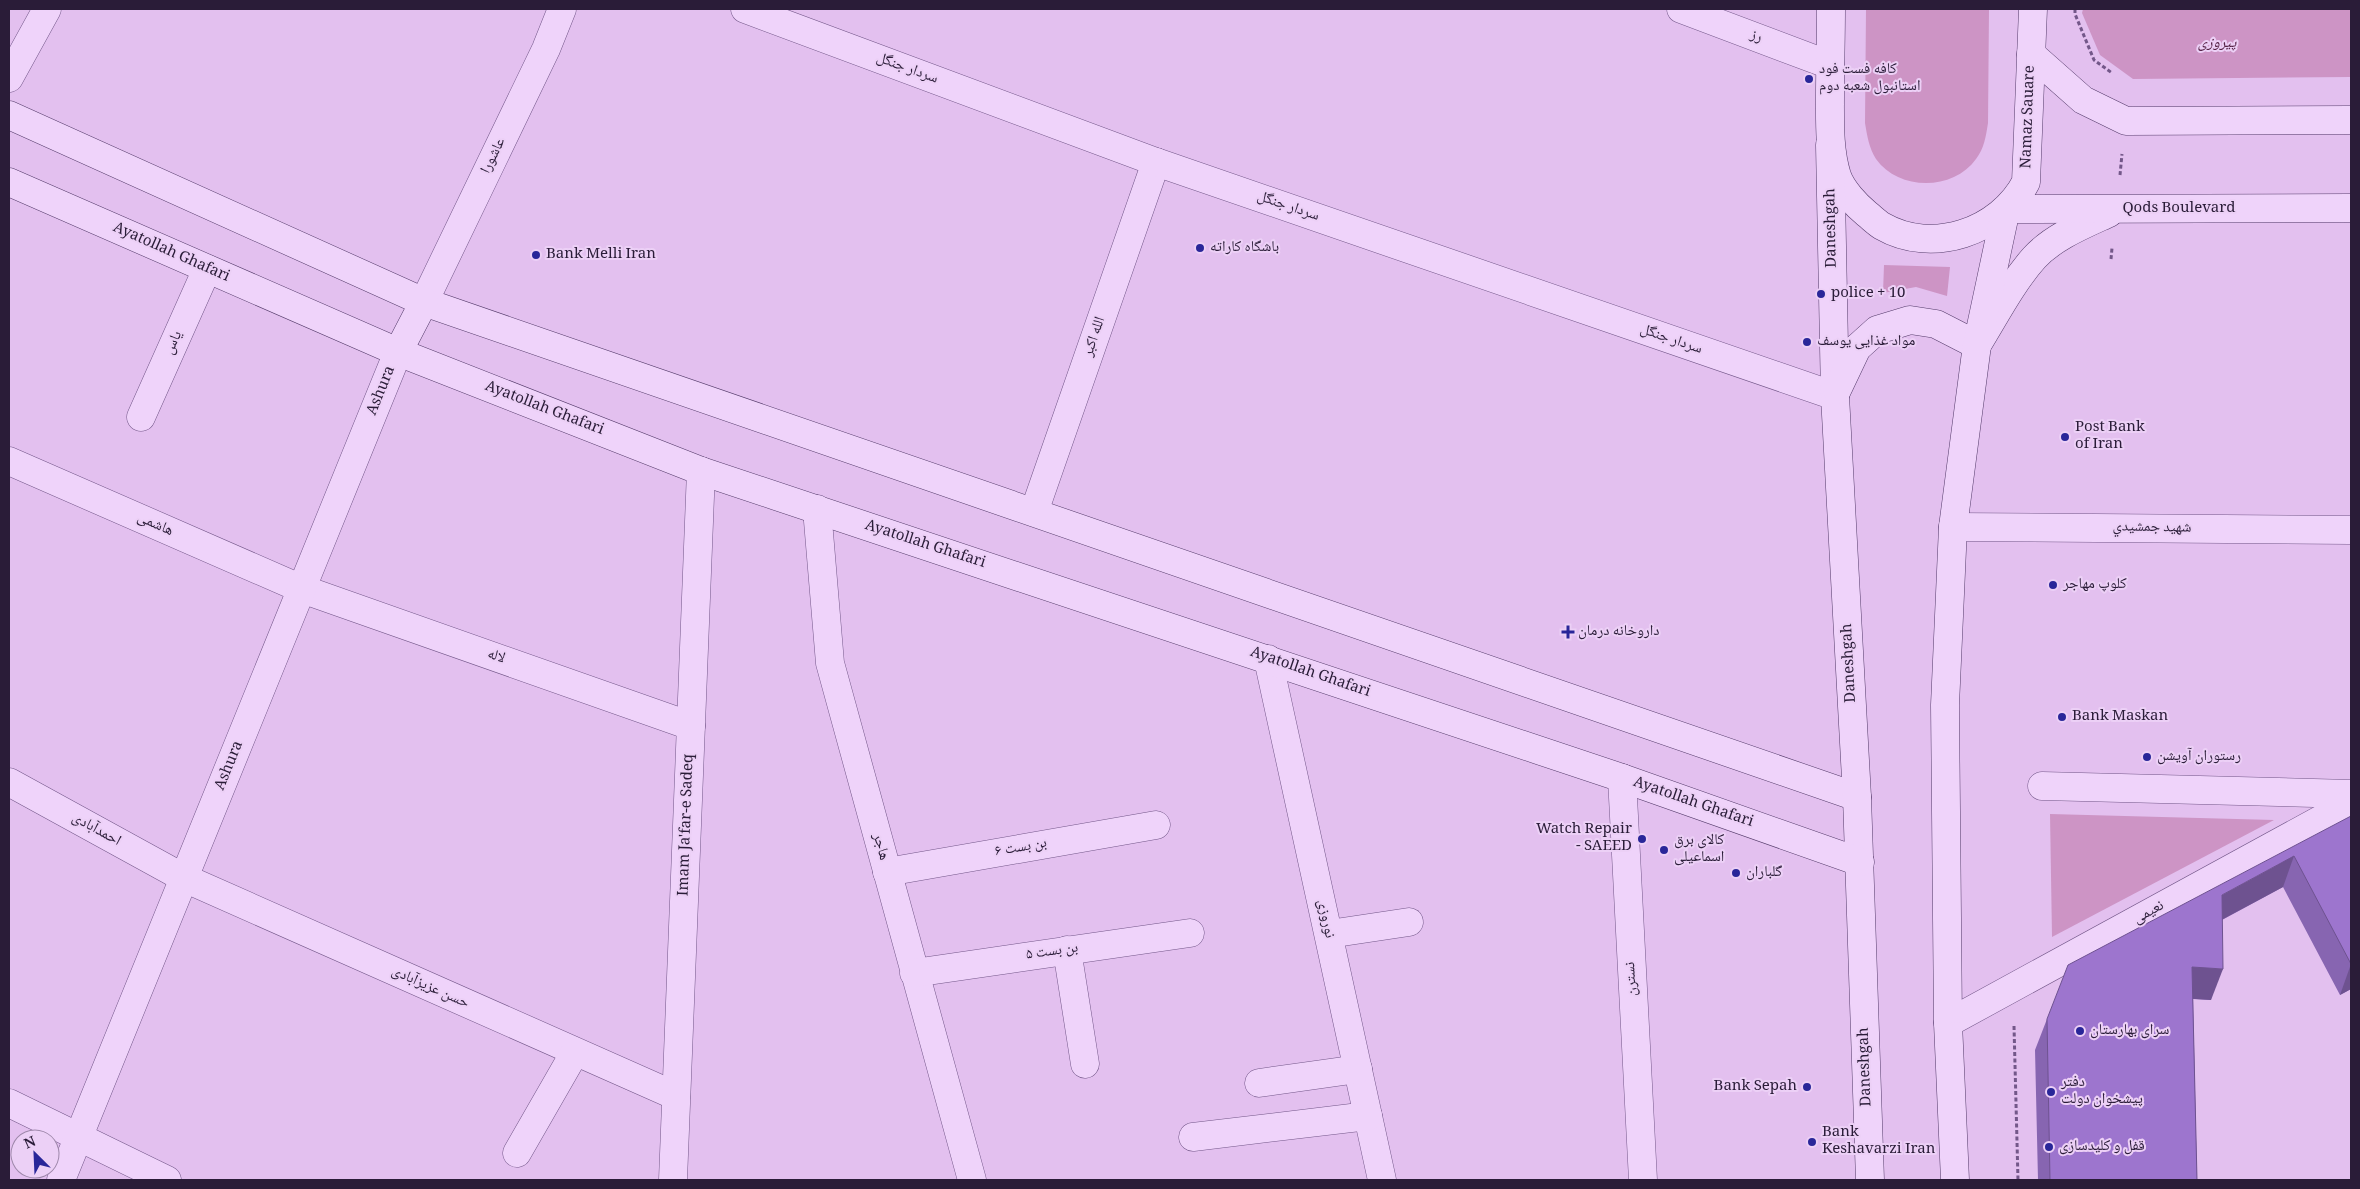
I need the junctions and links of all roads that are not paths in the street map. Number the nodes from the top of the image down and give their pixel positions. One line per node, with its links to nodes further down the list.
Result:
1 (47, 9): 9 (street)
2 (562, 9): 19 (street, عاشورا)
3 (745, 9): 13 (street, سردار جنگل)
4 (1682, 9): 8 (street, رز)
5 (1831, 9): 8 (street, Namaz Sauare)
6 (2033, 9): 7 (street, Namaz Sauare)
7 (2031, 54): 11 (street); 16 (street, Namaz Sauare)
8 (1830, 65): 12 (street, Namaz Sauare)
9 (9, 78)
10 (9, 115): 19 (street)
11 (2351, 120)
12 (1830, 145): 16 (street, Namaz Sauare); 22 (street, Daneshgah)
13 (1156, 162): 22 (street, سردار جنگل); 27 (street, الله اکبر)
14 (9, 182): 18 (street, Ayatollah Ghafari)
15 (2351, 208): 17 (street, Qods Boulevard)
16 (2006, 209): 17 (street, Qods Boulevard); 20 (street)
17 (2116, 209): 20 (street)
18 (207, 269): 21 (street, Ayatollah Ghafari); 23 (street, یاس)
19 (424, 302): 21 (street, عاشورا); 27 (street)
20 (1977, 345): 22 (street); 28 (street)
21 (398, 352): 25 (street, Ayatollah Ghafari); 30 (street, Ashura)
22 (1834, 396): 37 (street, Daneshgah)
23 (141, 417)
24 (9, 461): 30 (street, هاشمی)
25 (701, 470): 26 (street, Ayatollah Ghafari); 32 (street, Imam Ja'far-e Sadeq)
26 (817, 509): 31 (street, Ayatollah Ghafari); 41 (street, هاجر)
27 (1034, 512): 37 (street)
28 (1952, 527): 29 (street, شهيد جمشيدي); 48 (street)
29 (2351, 530)
30 (302, 589): 32 (street, لاله); 42 (street, Ashura)
31 (1268, 658): 33 (street, Ayatollah Ghafari); 45 (street, نوروزی)
32 (691, 726): 53 (street, Imam Ja'far-e Sadeq)
33 (1622, 778): 40 (street, Ayatollah Ghafari); 64 (street, نسترن)
34 (9, 782): 42 (street, احمدآبادی)
35 (2042, 786): 36 (street)
36 (2351, 794)
37 (1857, 797): 40 (street, Daneshgah)
38 (2351, 803): 48 (street, نعیمی)
39 (1156, 825): 41 (street, بن بست ۶)
40 (1860, 862): 65 (street, Daneshgah)
41 (887, 872): 47 (street, هاجر)
42 (184, 878): 49 (street, حسن عزیزآبادی); 56 (street, Ashura)
43 (1409, 922): 45 (street)
44 (1190, 933): 46 (street, بن بست ۵)
45 (1329, 934): 51 (street, نوروزی)
46 (1067, 950): 47 (street, بن بست ۵); 50 (street)
47 (914, 973): 62 (street, هاجر)
48 (1948, 1023): 66 (street)
49 (574, 1052): 53 (street, حسن عزیزآبادی); 58 (street)
50 (1085, 1064)
51 (1358, 1069): 52 (street); 55 (street, نوروزی)
52 (1259, 1083)
53 (676, 1096): 61 (street, Imam Ja'far-e Sadeq)
54 (9, 1103): 56 (street)
55 (1368, 1116): 57 (street); 63 (street, نوروزی)
56 (79, 1137): 59 (street, Ashura); 60 (street)
57 (1193, 1137)
58 (517, 1152)
59 (61, 1180)
60 (167, 1180)
61 (673, 1180)
62 (972, 1180)
63 (1382, 1180)
64 (1643, 1180)
65 (1870, 1180)
66 (1954, 1180)

